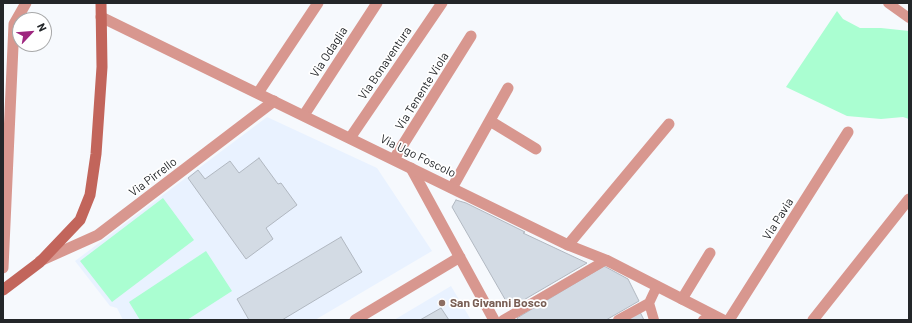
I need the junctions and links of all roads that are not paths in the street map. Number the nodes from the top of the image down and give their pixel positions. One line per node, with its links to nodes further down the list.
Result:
1 (26, 3): 10 (street)
2 (101, 3): 7 (main road)
3 (318, 3): 12 (street)
4 (377, 3): 14 (street, Via Odaglia)
5 (442, 3): 18 (street, Via Bonaventura)
6 (888, 3): 8 (lane)
7 (102, 17): 12 (street, Via Ugo Foscolo); 28 (main road)
8 (909, 18)
9 (471, 36): 20 (street, Via Tenente Viola)
10 (8, 45): 29 (street)
11 (508, 88): 15 (street)
12 (258, 93): 13 (street, Via Ugo Foscolo)
13 (274, 100): 14 (street, Via Ugo Foscolo); 28 (street, Via Pirrello)
14 (304, 115): 18 (street, Via Ugo Foscolo)
15 (490, 121): 19 (street); 22 (street)
16 (670, 124): 24 (street)
17 (848, 132): 41 (street, Via Pavia)
18 (350, 138): 20 (street, Via Ugo Foscolo)
19 (536, 149)
20 (394, 159): 21 (street, Via Ugo Foscolo)
21 (411, 168): 22 (street, Via Ugo Foscolo); 26 (street)
22 (452, 188): 24 (street, Via Ugo Foscolo)
23 (909, 198): 42 (street)
24 (568, 245): 27 (street, Via Ugo Foscolo)
25 (710, 253): 32 (street)
26 (460, 257): 35 (street); 36 (street)
27 (606, 260): 30 (street, Via Ugo Foscolo); 37 (lane)
28 (40, 262): 31 (main road)
29 (3, 268)
30 (657, 286): 32 (street, Via Ugo Foscolo); 33 (lane)
31 (3, 290)
32 (682, 299): 34 (street, Via Ugo Foscolo)
33 (649, 304): 38 (lane); 39 (lane)
34 (708, 317): 40 (street, Via Ugo Foscolo)
35 (355, 320)
36 (494, 320)
37 (503, 320)
38 (618, 320)
39 (654, 320)
40 (723, 320)
41 (729, 320)
42 (813, 320)

